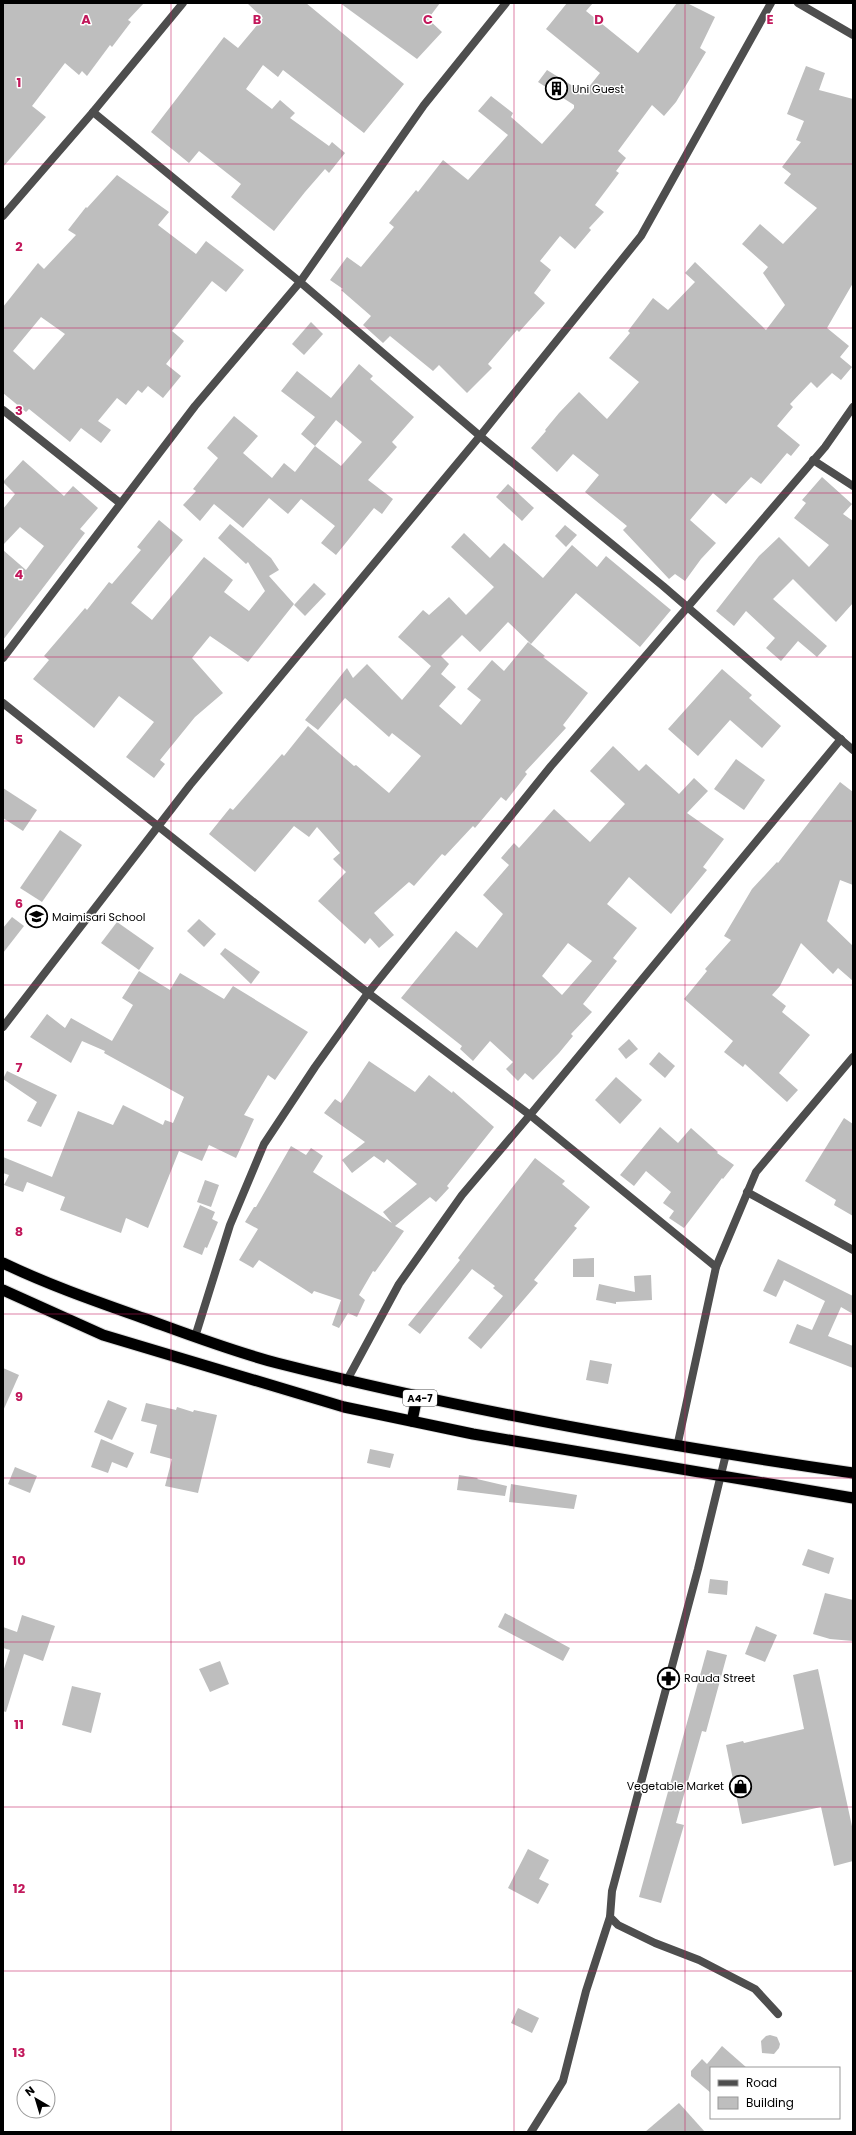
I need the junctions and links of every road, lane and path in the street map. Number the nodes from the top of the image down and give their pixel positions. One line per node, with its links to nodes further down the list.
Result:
1 (183, 3): 6 (street)
2 (506, 3): 8 (street)
3 (771, 3): 11 (street)
4 (798, 3): 5 (street)
5 (853, 35)
6 (93, 112): 7 (street); 8 (street)
7 (3, 216)
8 (300, 282): 11 (street); 14 (street)
9 (853, 407): 12 (street)
10 (3, 410): 14 (street)
11 (480, 436): 15 (street); 20 (street)
12 (813, 460): 13 (street); 15 (street)
13 (853, 486)
14 (120, 503): 16 (street)
15 (688, 608): 18 (street); 21 (street)
16 (3, 658)
17 (3, 703): 20 (street)
18 (841, 739): 19 (street); 24 (street)
19 (853, 750)
20 (158, 826): 21 (street); 22 (street)
21 (368, 993): 24 (street); 30 (street)
22 (3, 1028)
23 (853, 1057): 25 (street)
24 (530, 1115): 28 (street); 31 (street)
25 (747, 1192): 26 (street); 28 (street)
26 (853, 1250)
27 (3, 1263): 30 (highway, A4-7)
28 (716, 1266): 34 (street)
29 (3, 1290): 33 (highway, A4-7)
30 (195, 1337): 31 (highway, A4-7)
31 (346, 1382): 32 (highway, A4-7)
32 (417, 1397): 33 (highway); 34 (highway, A4-7)
33 (412, 1421): 37 (highway, A4-7)
34 (677, 1447): 35 (highway, A4-7)
35 (726, 1454): 36 (highway, A4-7); 37 (street)
36 (853, 1473)
37 (722, 1476): 38 (highway, A4-7); 39 (street)
38 (853, 1498)
39 (610, 1917): 40 (street); 41 (street)
40 (778, 2014)
41 (531, 2132)

